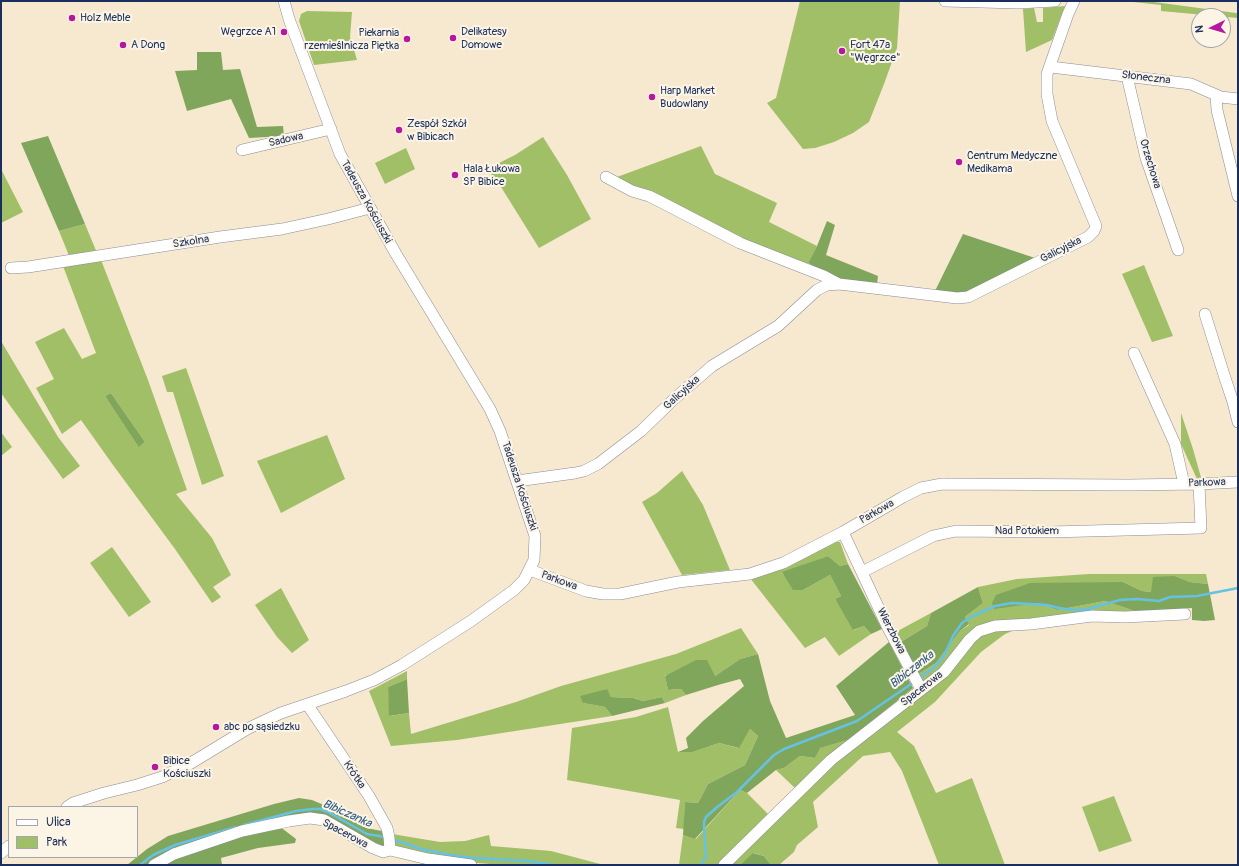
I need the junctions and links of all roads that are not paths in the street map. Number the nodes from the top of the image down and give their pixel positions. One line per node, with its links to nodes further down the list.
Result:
1 (284, 1): 9 (street, Tadeusza Kościuszki)
2 (945, 1): 3 (street)
3 (1054, 1)
4 (1074, 1): 5 (street, Galicyjska)
5 (1051, 67): 6 (street, Słoneczna); 16 (street, Galicyjska)
6 (1128, 76): 7 (street, Słoneczna); 14 (street, Orzechowa)
7 (1216, 95): 8 (street, Słoneczna); 12 (street)
8 (1238, 100)
9 (331, 129): 10 (street, Sadowa); 13 (street, Tadeusza Kościuszki)
10 (242, 150)
11 (606, 177): 16 (street, Galicyjska)
12 (1238, 196)
13 (370, 208): 15 (street, Szkolna); 20 (street, Tadeusza Kościuszki)
14 (1178, 250)
15 (11, 268)
16 (839, 284): 20 (street, Galicyjska)
17 (1205, 314): 19 (street)
18 (1134, 354): 22 (street)
19 (1238, 422)
20 (517, 481): 25 (street, Tadeusza Kościuszki)
21 (1238, 482): 23 (street, Parkowa)
22 (1184, 484): 23 (street, Parkowa); 24 (street, Parkowa)
23 (1199, 484): 26 (street, Nad Potokiem)
24 (843, 532): 25 (street, Parkowa); 26 (street)
25 (530, 570): 29 (street, Tadeusza Kościuszki)
26 (862, 572): 28 (street, Wierzbowa)
27 (1185, 614): 28 (street, Spacerowa)
28 (920, 687): 34 (street, Spacerowa)
29 (307, 704): 30 (street, Tadeusza Kościuszki); 31 (street, Krótka)
30 (69, 806)
31 (390, 843): 32 (street, Spacerowa); 33 (street, Spacerowa)
32 (154, 865)
33 (471, 865)
34 (724, 865)

